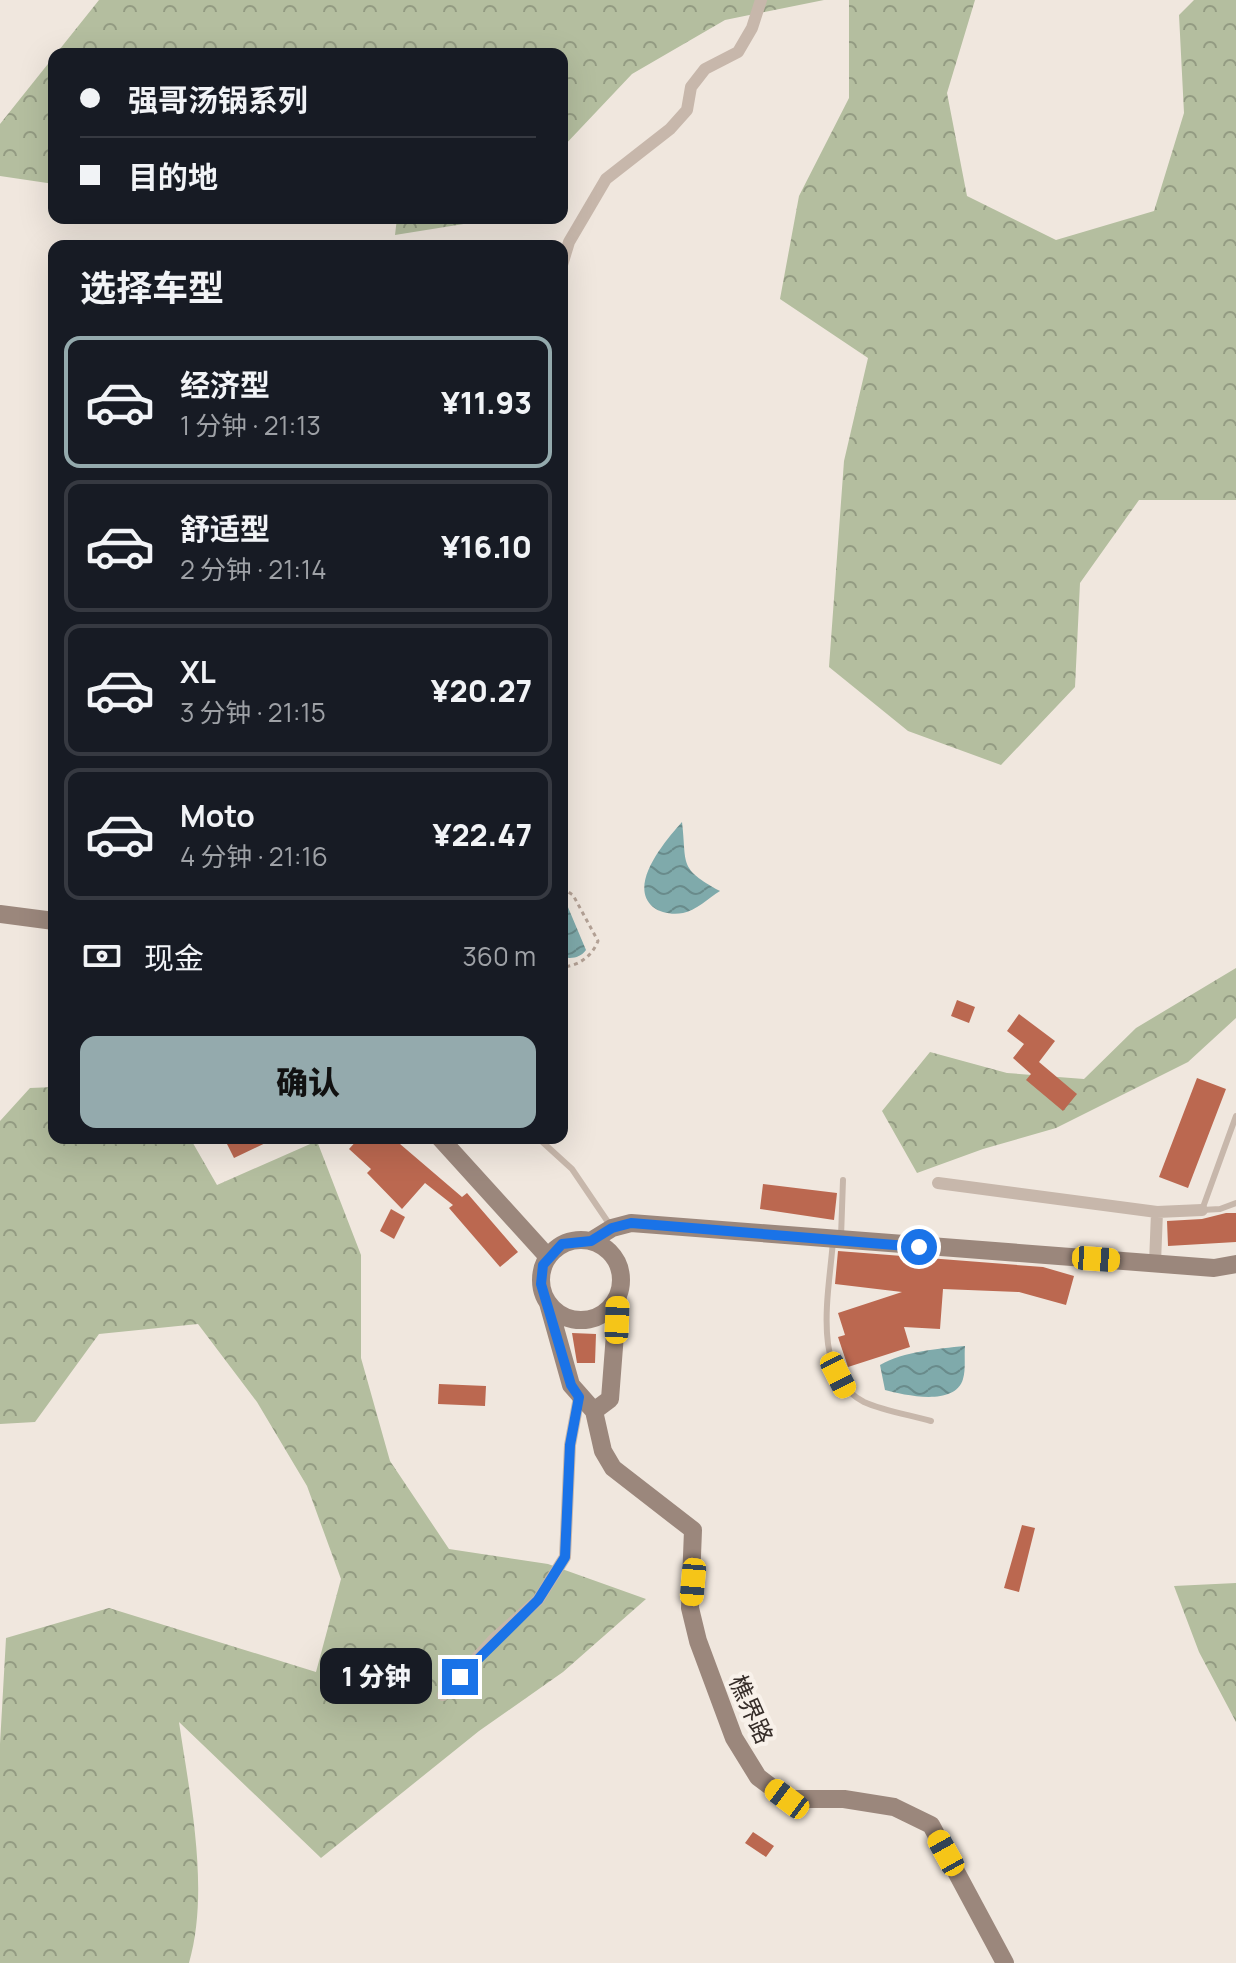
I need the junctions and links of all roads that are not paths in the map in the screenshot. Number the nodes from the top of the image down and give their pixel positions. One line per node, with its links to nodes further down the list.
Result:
1 (761, 0): 2 (street)
2 (568, 245)
3 (0, 914): 4 (street)
4 (48, 920)
5 (1236, 1116): 11 (lane)
6 (445, 1144): 16 (street)
7 (545, 1144): 13 (lane)
8 (843, 1180): 14 (lane)
9 (938, 1183): 12 (street)
10 (1236, 1203): 11 (lane)
11 (1202, 1210): 12 (street)
12 (1157, 1212): 17 (street)
13 (612, 1228): 14 (street); 15 (street)
14 (837, 1240): 17 (street); 23 (lane)
15 (591, 1241): 16 (street); 19 (street)
16 (548, 1257): 20 (street)
17 (1155, 1263): 18 (street)
18 (1236, 1264)
19 (618, 1294): 20 (street); 22 (street)
20 (548, 1302): 21 (street)
21 (579, 1397): 22 (street); 24 (street)
22 (594, 1411): 25 (street, 樵界路)
23 (931, 1421)
24 (443, 1695)
25 (1005, 1963)

